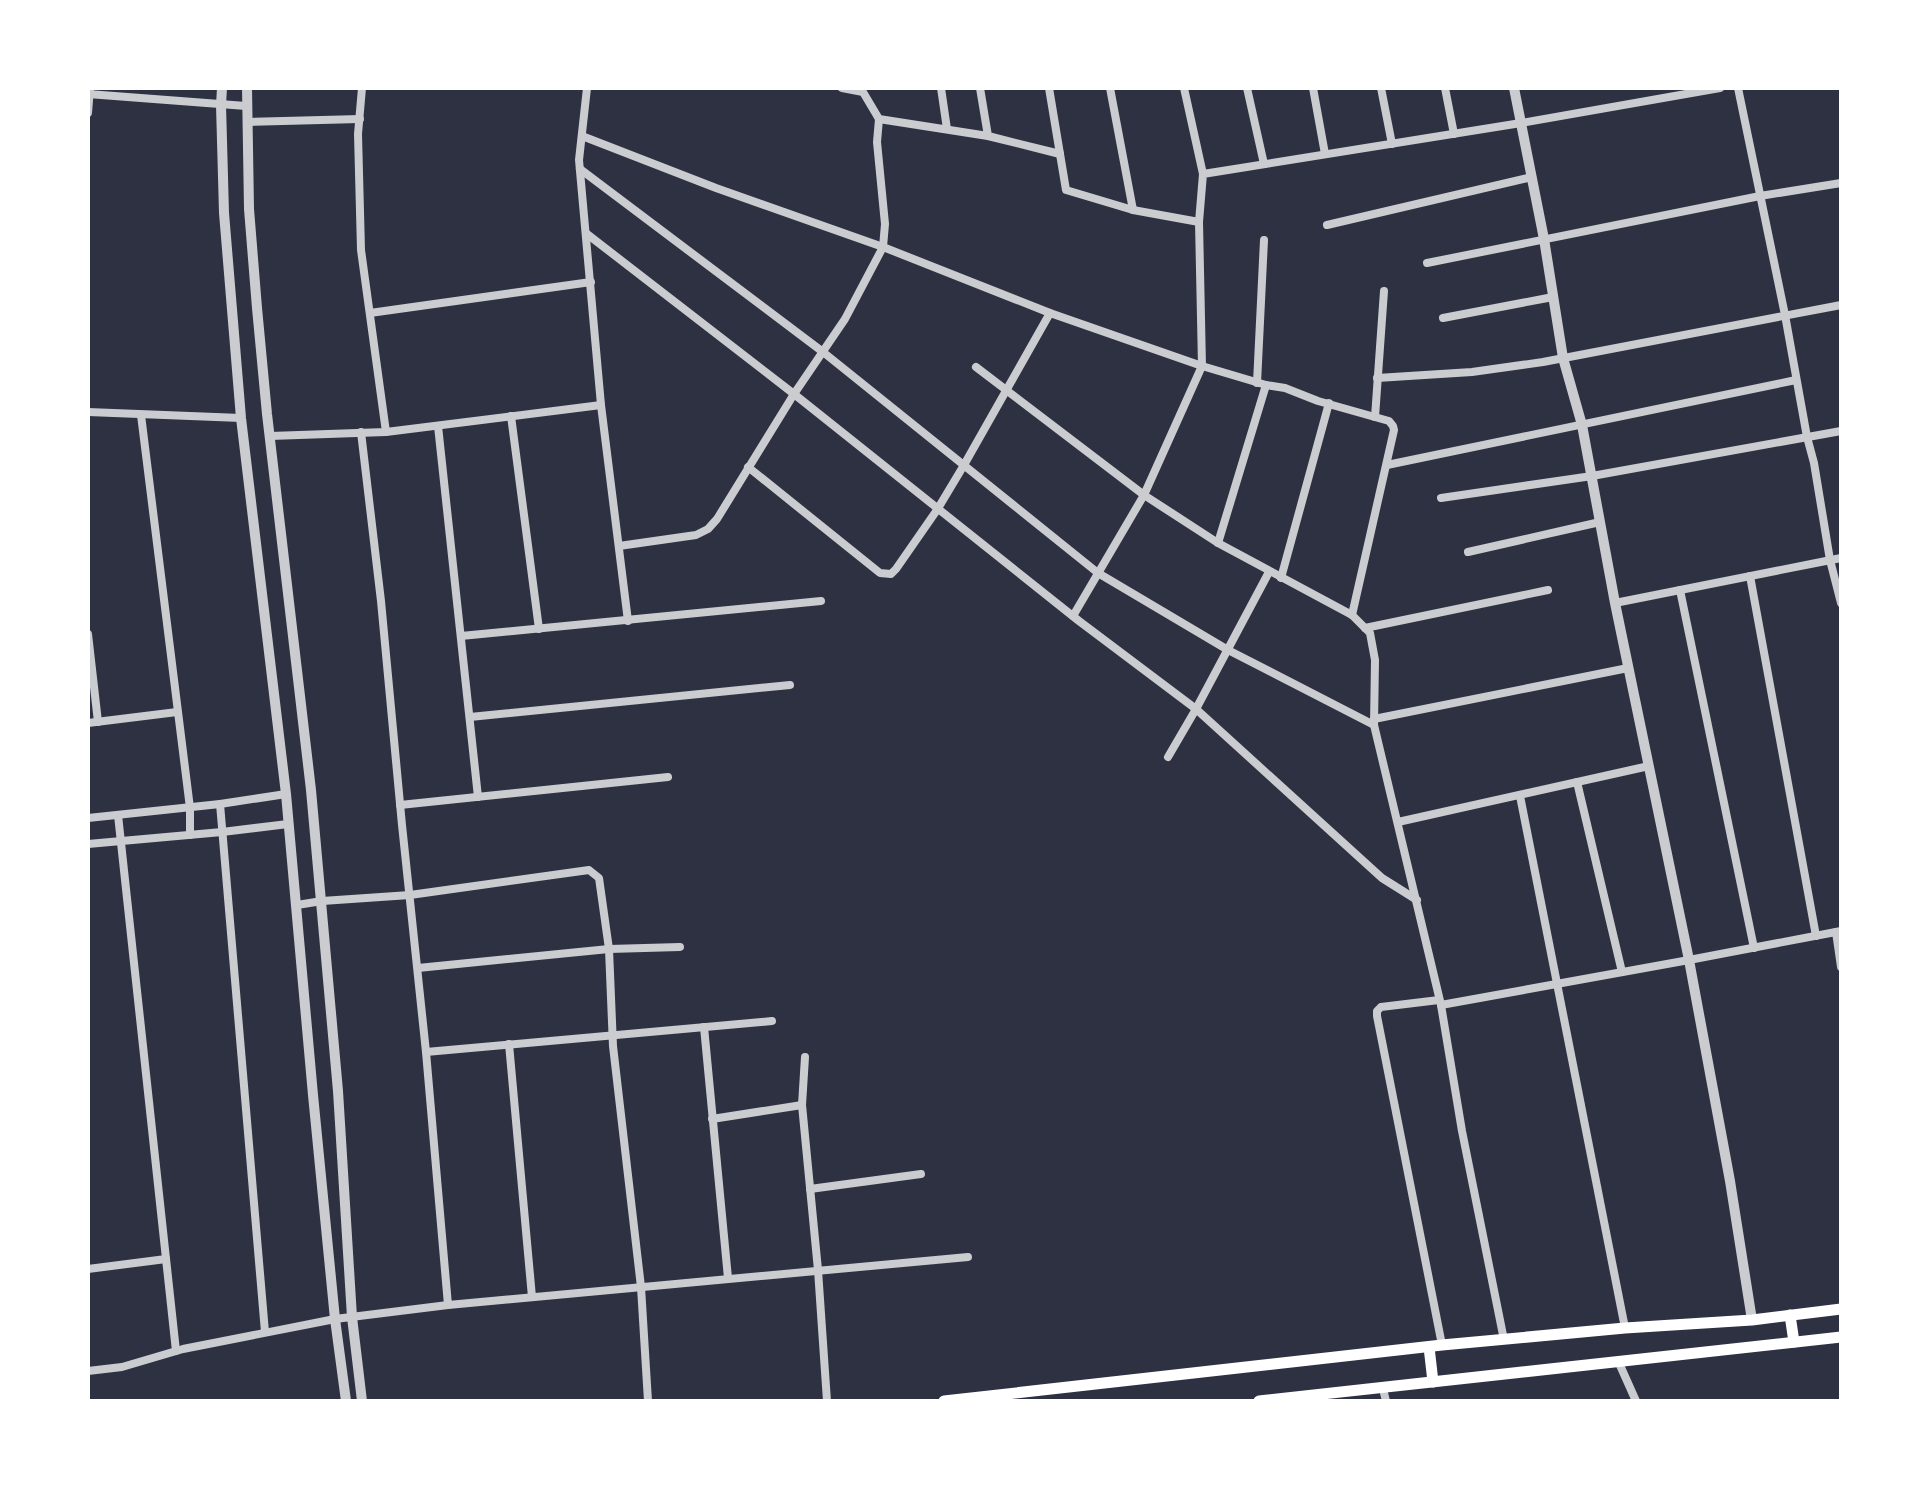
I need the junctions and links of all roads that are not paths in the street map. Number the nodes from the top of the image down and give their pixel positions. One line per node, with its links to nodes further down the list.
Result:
1 (222, 88): 20 (street)
2 (247, 88): 21 (street)
3 (362, 88): 23 (street)
4 (587, 88): 29 (street)
5 (842, 88): 18 (street)
6 (941, 88): 27 (street)
7 (980, 88): 30 (street)
8 (1049, 88): 32 (street)
9 (1110, 88): 40 (street)
10 (1184, 88): 36 (street)
11 (1247, 88): 34 (street)
12 (1313, 88): 33 (street)
13 (1381, 88): 31 (street)
14 (1445, 88): 28 (street)
15 (1514, 88): 26 (street)
16 (1720, 88): 26 (street)
17 (1738, 88): 39 (street)
18 (862, 90): 24 (street)
19 (89, 92): 20 (street); 22 (street)
20 (221, 105): 21 (street); 71 (street)
21 (246, 106): 25 (street)
22 (88, 113)
23 (360, 119): 25 (street); 52 (street)
24 (879, 119): 27 (street); 46 (street)
25 (247, 122): 77 (street)
26 (1521, 123): 28 (street); 37 (street)
27 (947, 129): 30 (street)
28 (1454, 134): 31 (street)
29 (582, 136): 35 (street); 46 (street)
30 (988, 136): 32 (street)
31 (1392, 144): 33 (street)
32 (1060, 154): 40 (street)
33 (1325, 154): 34 (street)
34 (1264, 164): 36 (street)
35 (580, 169): 43 (street); 56 (street)
36 (1203, 174): 41 (street)
37 (1532, 177): 42 (street); 44 (street)
38 (1841, 183): 39 (street)
39 (1760, 196): 44 (street); 54 (street)
40 (1133, 210): 41 (street)
41 (1199, 222): 58 (street)
42 (1327, 225)
43 (587, 234): 48 (street); 64 (street)
44 (1544, 239): 47 (street); 50 (street)
45 (1264, 240): 62 (street)
46 (883, 247): 53 (street); 56 (street)
47 (1427, 263)
48 (591, 282): 52 (street); 66 (street)
49 (1384, 291): 60 (street)
50 (1553, 297): 55 (street); 57 (street)
51 (1841, 305): 54 (street)
52 (370, 313): 76 (street)
53 (1050, 313): 58 (street); 63 (street)
54 (1785, 315): 57 (street); 61 (street)
55 (1443, 318)
56 (823, 352): 64 (street); 79 (street)
57 (1563, 358): 60 (street); 72 (street)
58 (1202, 366): 62 (street); 83 (street)
59 (976, 367): 63 (street)
60 (1377, 378): 70 (street)
61 (1796, 380): 72 (street); 78 (street)
62 (1261, 384): 65 (street); 87 (street)
63 (1006, 391): 79 (street); 83 (street)
64 (794, 394): 81 (street); 85 (street)
65 (1329, 403): 70 (street); 95 (street)
66 (601, 405): 69 (street); 88 (street)
67 (88, 412): 68 (street)
68 (141, 415): 71 (street); 113 (street)
69 (511, 416): 73 (street); 105 (street)
70 (1375, 417): 80 (street)
71 (241, 418): 121 (street)
72 (1582, 425): 80 (street); 82 (street)
73 (438, 426): 76 (street); 107 (street)
74 (1841, 431): 78 (street)
75 (361, 432): 76 (street); 77 (street); 125 (street)
76 (386, 432)
77 (270, 436): 137 (street)
78 (1807, 437): 82 (street); 91 (street)
79 (964, 465): 85 (street); 93 (street)
80 (1387, 465): 101 (street)
81 (748, 467): 85 (street); 88 (street)
82 (1592, 476): 84 (street); 86 (street)
83 (1144, 495): 87 (street); 93 (street)
84 (1441, 498)
85 (937, 510): 102 (street)
86 (1600, 522): 89 (street); 99 (street)
87 (1218, 543): 92 (street)
88 (619, 546): 103 (street)
89 (1468, 552)
90 (1841, 558): 91 (street)
91 (1830, 560): 94 (street); 100 (street)
92 (1269, 572): 95 (street); 109 (street)
93 (1098, 573): 102 (street); 109 (street)
94 (1750, 576): 97 (street); 140 (street)
95 (1281, 578): 101 (street)
96 (1548, 590): 104 (street)
97 (1680, 590): 99 (street); 142 (street)
98 (821, 601): 103 (street)
99 (1615, 603): 110 (street)
100 (1841, 603)
101 (1352, 615): 104 (street)
102 (1073, 616): 112 (street)
103 (628, 621): 105 (street)
104 (1365, 628): 116 (street)
105 (539, 629): 107 (street)
106 (88, 634): 108 (street)
107 (461, 636): 114 (street)
108 (88, 642): 115 (street)
109 (1228, 650): 112 (street); 116 (street)
110 (1628, 668): 116 (street); 118 (street)
111 (790, 685): 114 (street)
112 (1196, 709): 117 (street); 136 (street)
113 (177, 712): 115 (street); 126 (street)
114 (470, 717): 123 (street)
115 (93, 722)
116 (1374, 722): 129 (street)
117 (1168, 757)
118 (1649, 766): 120 (street); 144 (street)
119 (668, 777): 123 (street)
120 (1577, 782): 122 (street); 147 (street)
121 (286, 794): 124 (street); 130 (street)
122 (1520, 796): 129 (street); 148 (street)
123 (478, 797): 125 (street)
124 (220, 804): 126 (street); 131 (street)
125 (400, 805): 135 (street)
126 (190, 808): 127 (street); 132 (street)
127 (118, 815): 128 (street); 133 (street)
128 (88, 818)
129 (1398, 822): 136 (street)
130 (288, 824): 131 (street); 138 (street)
131 (222, 832): 132 (street); 174 (street)
132 (190, 835): 133 (street)
133 (121, 841): 134 (street); 161 (street)
134 (88, 844)
135 (410, 895): 137 (street); 143 (street); 146 (street)
136 (1417, 900): 149 (street)
137 (322, 901): 138 (street); 170 (street)
138 (297, 905): 171 (street)
139 (1838, 931): 140 (street); 145 (street)
140 (1816, 936): 142 (street)
141 (680, 947): 143 (street)
142 (1754, 948): 144 (street)
143 (609, 949): 146 (street); 152 (street)
144 (1689, 960): 147 (street); 172 (street)
145 (1841, 967)
146 (418, 968): 154 (street)
147 (1622, 972): 148 (street)
148 (1558, 984): 149 (street); 173 (street)
149 (1440, 1002): 176 (street); 178 (street)
150 (772, 1021): 151 (street)
151 (704, 1027): 152 (street); 157 (street)
152 (613, 1034): 153 (street); 165 (street)
153 (509, 1044): 154 (street); 166 (street)
154 (426, 1052): 167 (street)
155 (805, 1057): 156 (street)
156 (802, 1105): 157 (street); 159 (street)
157 (712, 1119): 164 (street)
158 (921, 1174): 159 (street)
159 (810, 1189): 163 (street)
160 (968, 1257): 163 (street)
161 (166, 1259): 162 (street); 180 (street)
162 (88, 1269)
163 (818, 1270): 164 (street); 188 (street)
164 (728, 1278): 165 (street)
165 (641, 1287): 166 (street); 187 (street)
166 (532, 1297): 167 (street)
167 (448, 1305): 170 (street)
168 (1841, 1309): 169 (main road)
169 (1790, 1315): 172 (main road); 177 (main road)
170 (352, 1317): 171 (street); 186 (street)
171 (335, 1319): 174 (street); 185 (street)
172 (1752, 1320): 173 (main road)
173 (1625, 1328): 176 (main road)
174 (265, 1332): 180 (street)
175 (1841, 1337): 177 (main road)
176 (1504, 1340): 178 (main road)
177 (1794, 1342): 181 (main road)
178 (1442, 1345): 179 (main road)
179 (1429, 1347): 183 (main road); 189 (main road)
180 (176, 1351): 182 (street)
181 (1619, 1363): 183 (main road); 191 (street)
182 (88, 1371)
183 (1433, 1382): 184 (main road)
184 (1384, 1395): 190 (main road)
185 (346, 1401)
186 (362, 1401)
187 (648, 1401)
188 (827, 1401)
189 (944, 1401)
190 (1259, 1401)
191 (1636, 1401)

